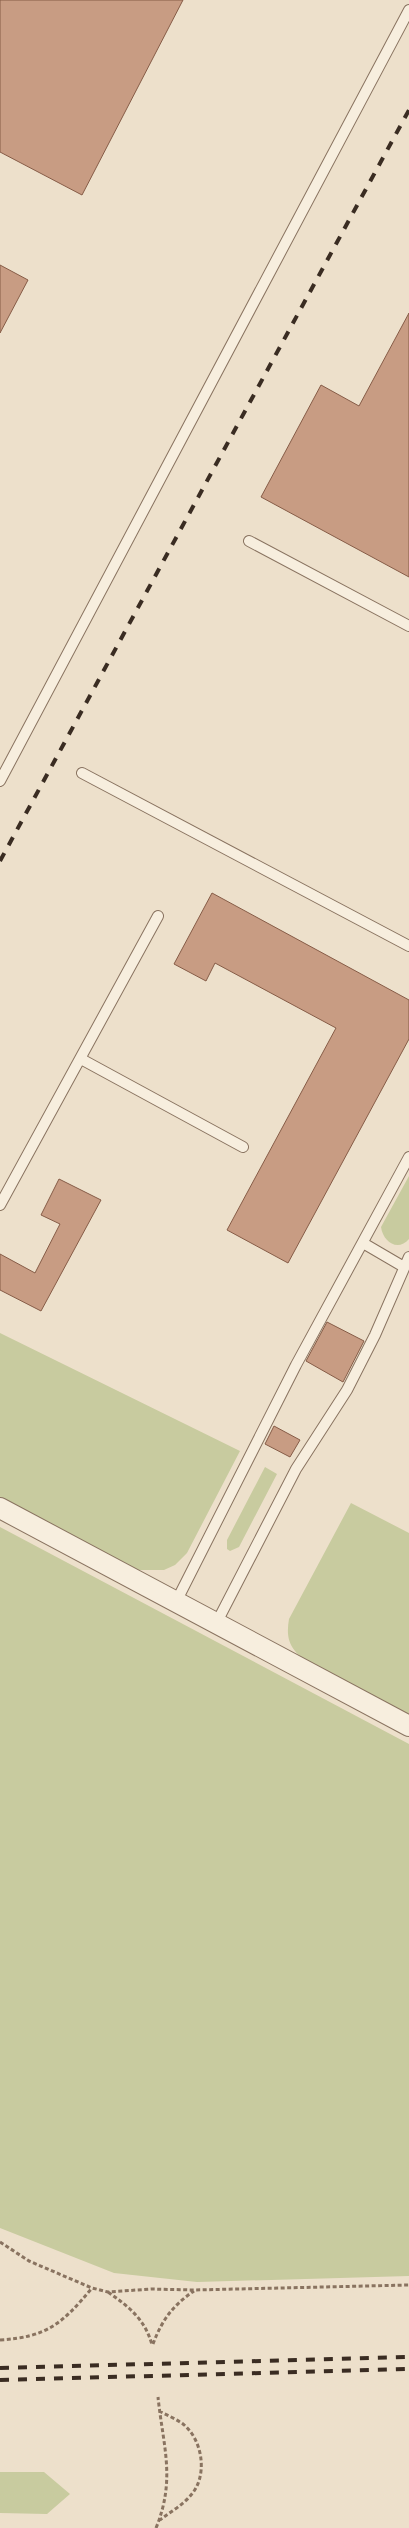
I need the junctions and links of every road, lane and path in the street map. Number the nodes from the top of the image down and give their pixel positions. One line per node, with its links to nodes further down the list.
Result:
1 (409, 10): 5 (lane)
2 (249, 541): 3 (lane)
3 (409, 626)
4 (82, 774): 7 (lane)
5 (0, 781)
6 (158, 916): 8 (lane)
7 (409, 946)
8 (81, 1059): 9 (lane); 11 (lane)
9 (243, 1147)
10 (409, 1157): 12 (lane)
11 (0, 1205)
12 (363, 1243): 13 (lane); 15 (lane)
13 (407, 1262): 16 (lane)
14 (0, 1508): 15 (street)
15 (177, 1600): 16 (street)
16 (216, 1622): 17 (street)
17 (409, 1726)
18 (0, 2242): 20 (path)
19 (409, 2284): 21 (path)
20 (92, 2288): 22 (path); 23 (path)
21 (194, 2290): 22 (path); 22 (path)
22 (108, 2292)
23 (0, 2340)
24 (158, 2397): 25 (path)
25 (159, 2411): 26 (path); 26 (path)
26 (160, 2520): 27 (path)
27 (156, 2528)

